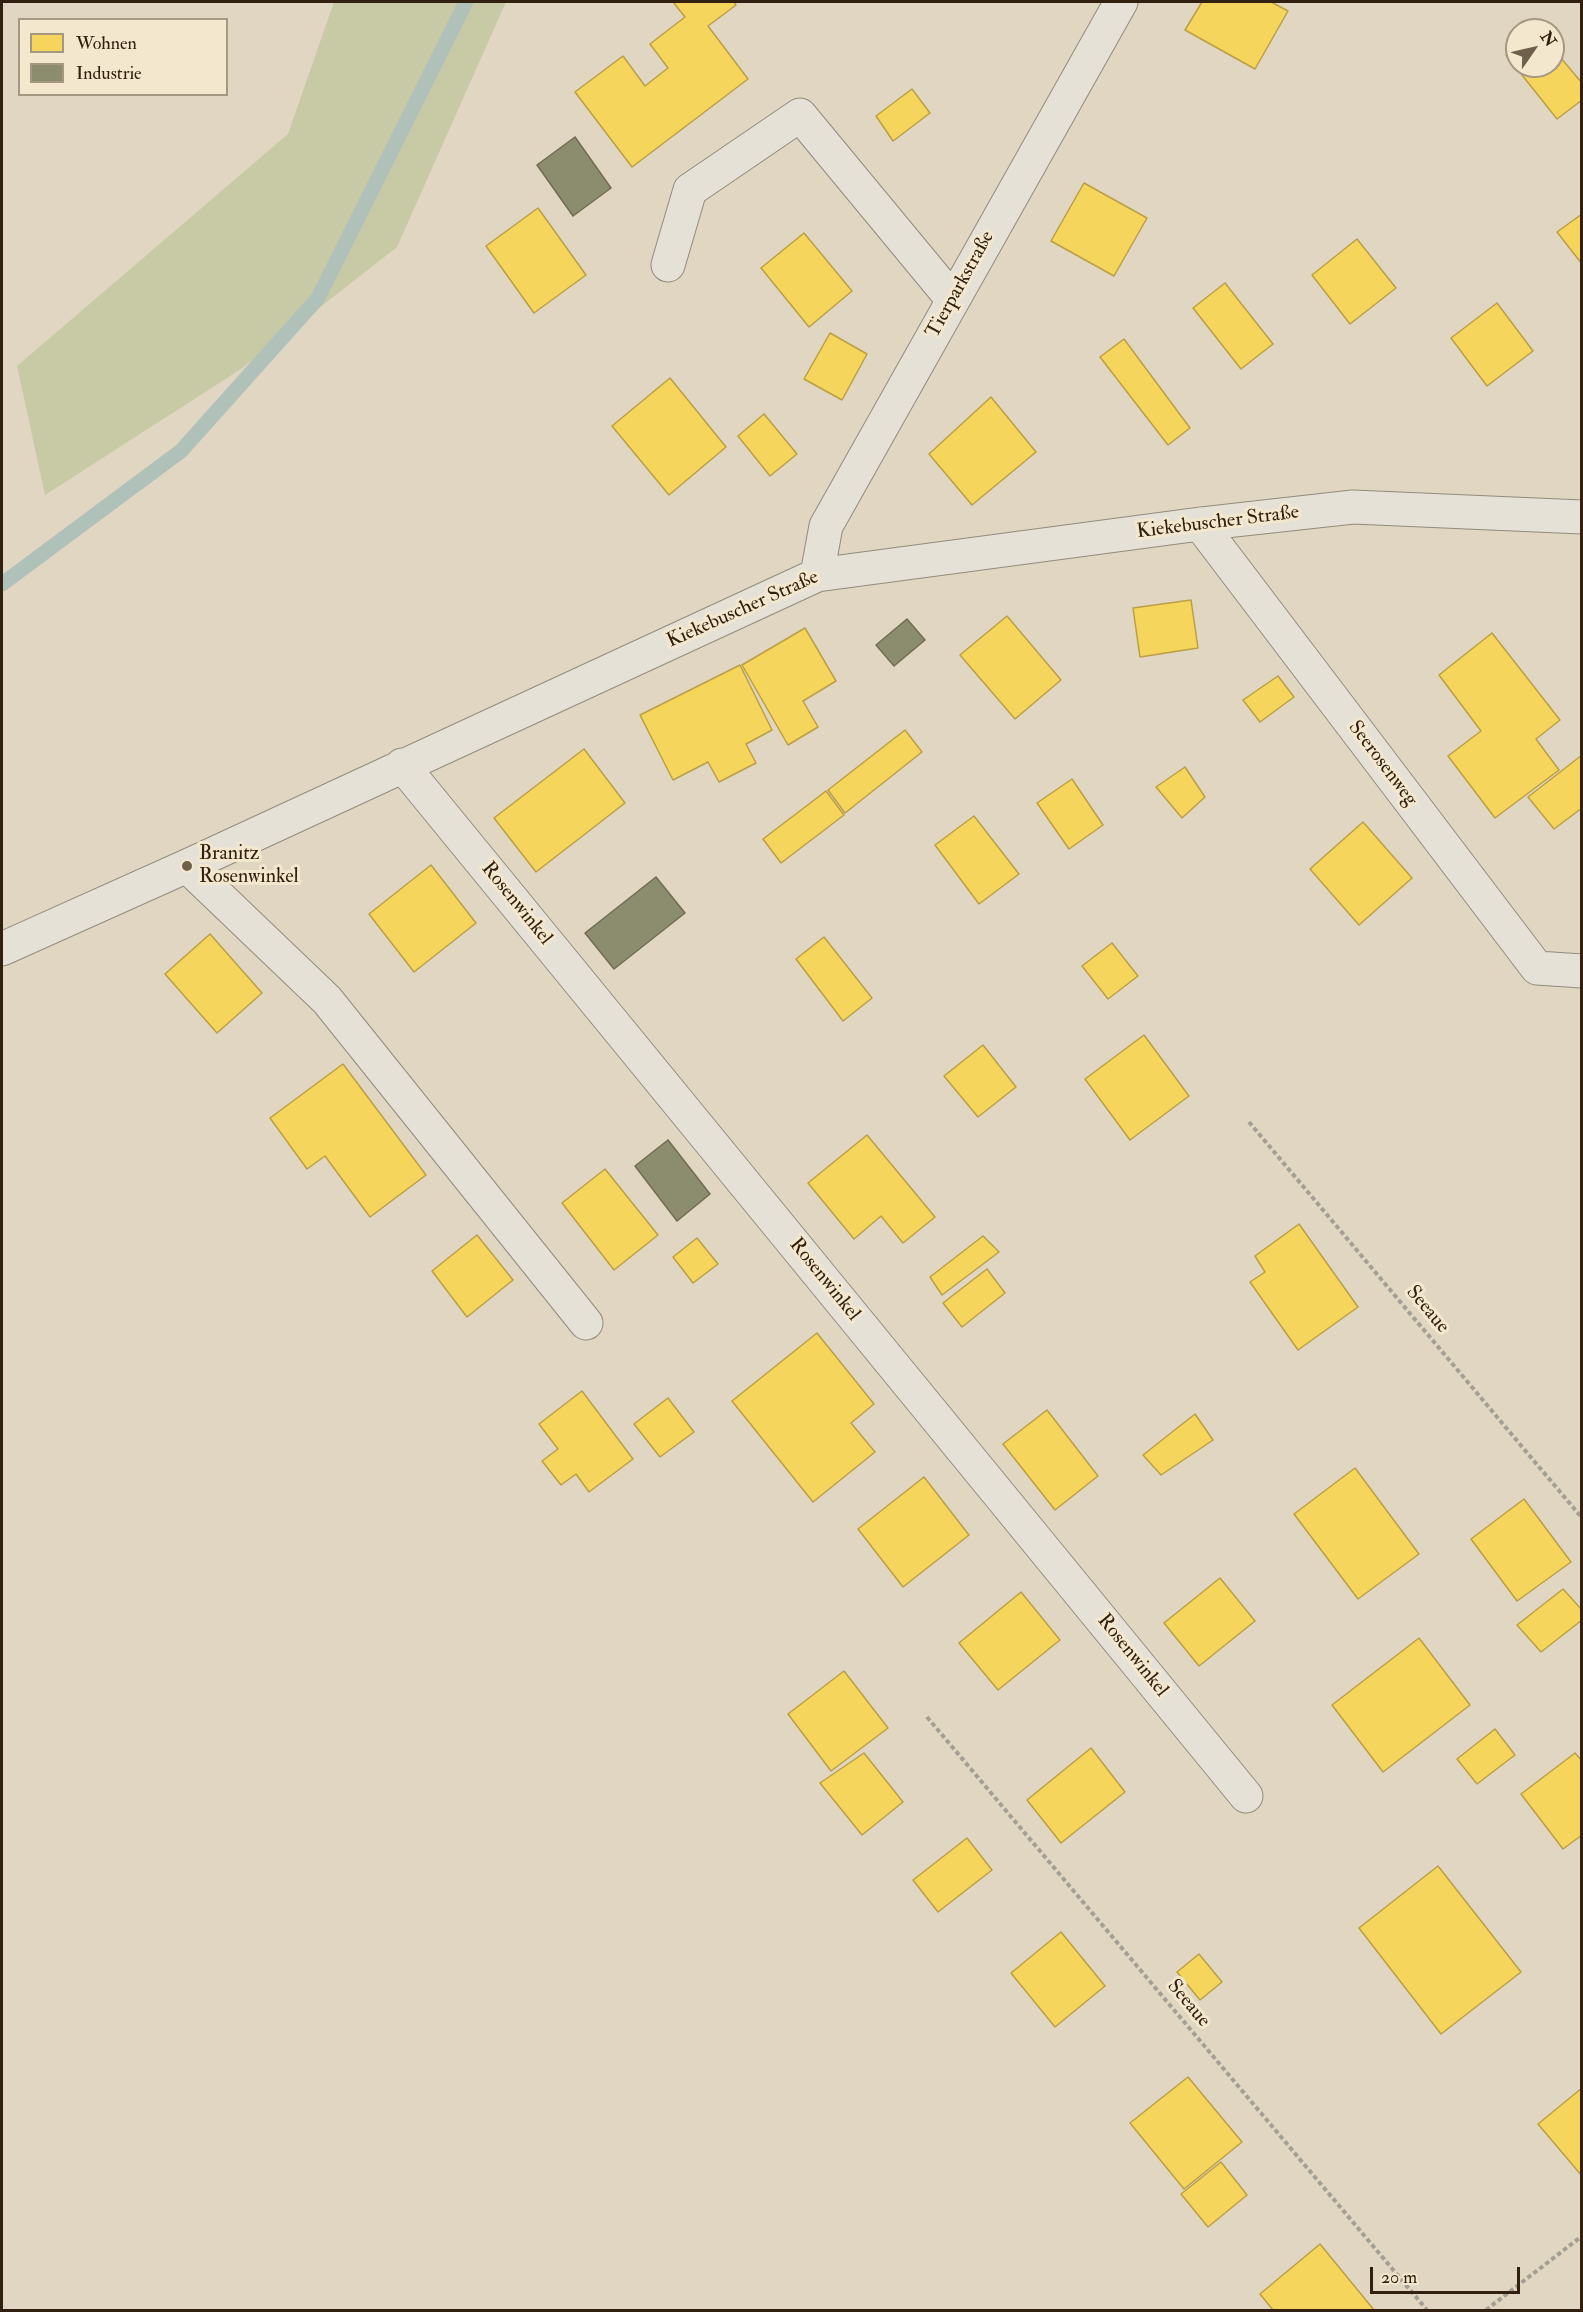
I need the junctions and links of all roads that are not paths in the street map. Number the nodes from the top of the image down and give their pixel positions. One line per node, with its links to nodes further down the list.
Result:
1 (1121, 2): 3 (street, Tierparkstraße)
2 (668, 265): 3 (street)
3 (953, 300): 6 (street, Tierparkstraße)
4 (1581, 517): 5 (street, Kiekebuscher Straße)
5 (1200, 524): 6 (street, Kiekebuscher Straße); 10 (street, Seerosenweg)
6 (817, 575): 7 (street, Kiekebuscher Straße)
7 (402, 765): 8 (street, Kiekebuscher Straße); 12 (street, Rosenwinkel)
8 (187, 866): 9 (street, Kiekebuscher Straße); 11 (street)
9 (2, 949)
10 (1581, 971)
11 (586, 1323)
12 (1246, 1796)

